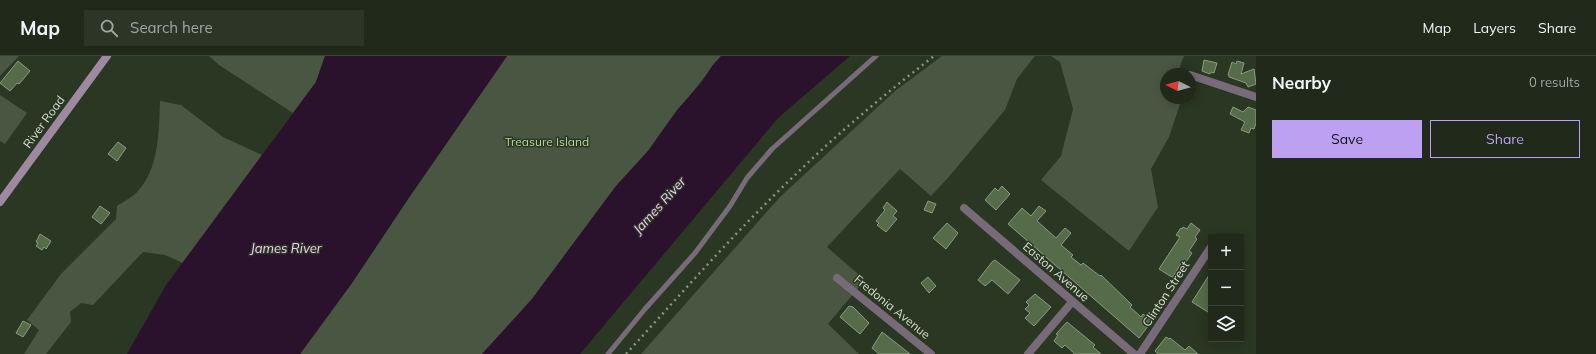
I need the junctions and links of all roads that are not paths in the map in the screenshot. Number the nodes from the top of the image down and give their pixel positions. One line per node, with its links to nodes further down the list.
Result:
1 (107, 56): 5 (street, River Road)
2 (876, 56): 11 (lane)
3 (1196, 77): 4 (street)
4 (1256, 97)
5 (0, 202)
6 (964, 208): 9 (street, Easton Avenue)
7 (1208, 252): 14 (street, Clinton Street)
8 (837, 278): 12 (street, Fredonia Avenue)
9 (1072, 302): 10 (street); 13 (street, Easton Avenue)
10 (1031, 353)
11 (608, 354)
12 (931, 354)
13 (1134, 354)
14 (1140, 354)

